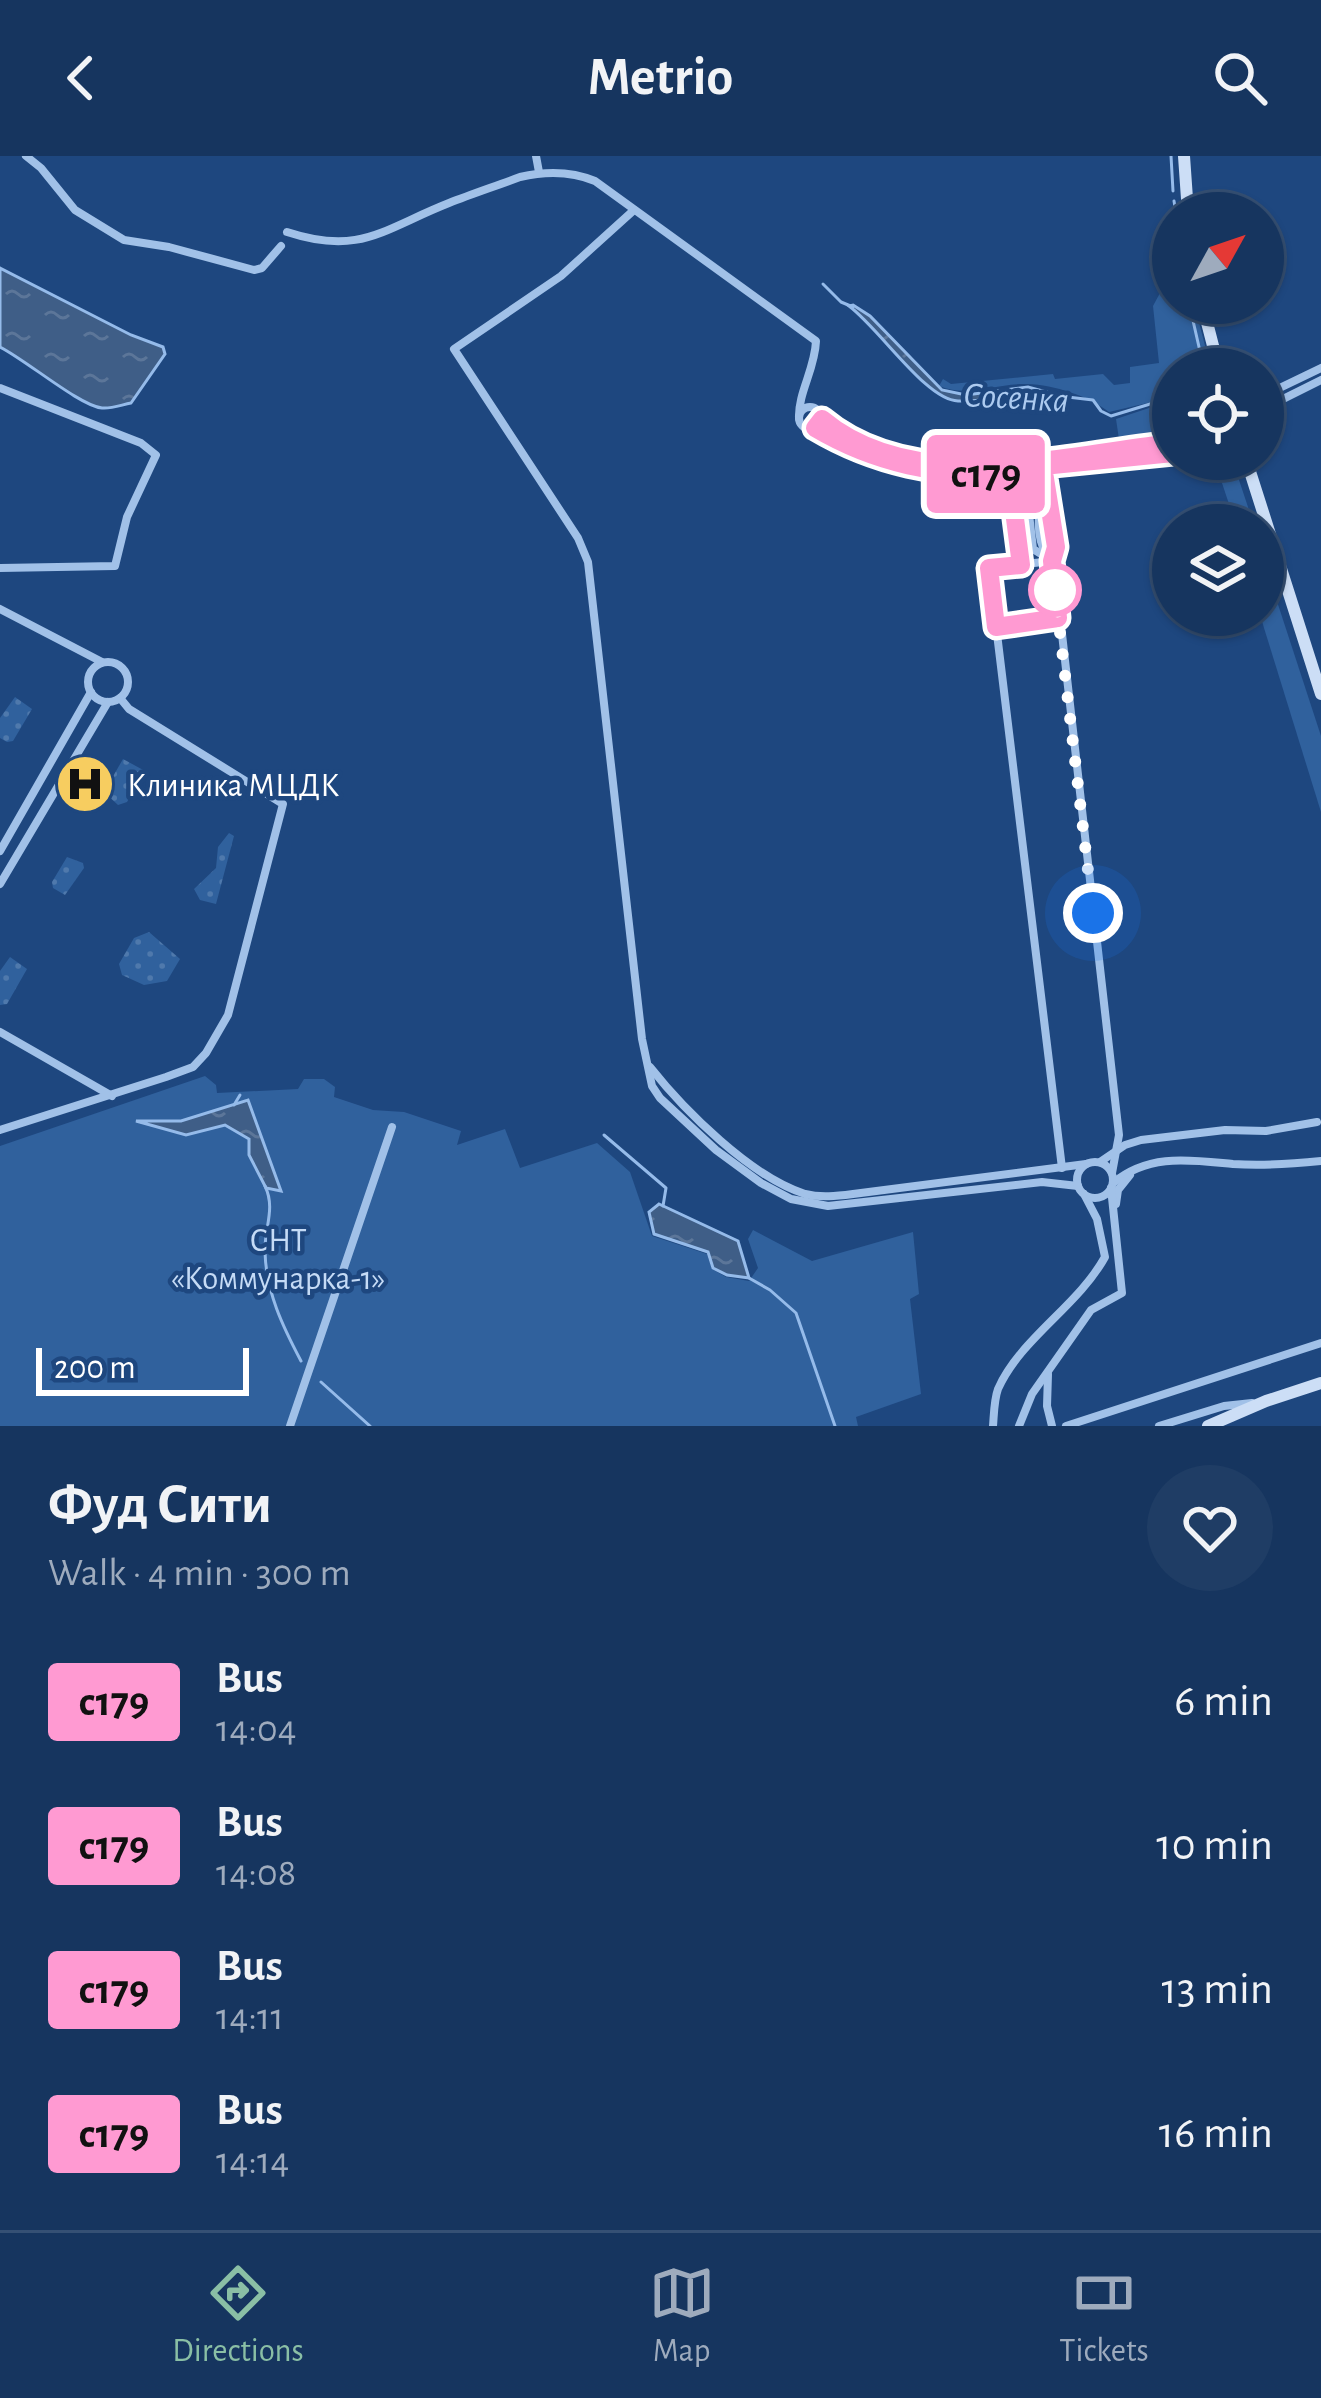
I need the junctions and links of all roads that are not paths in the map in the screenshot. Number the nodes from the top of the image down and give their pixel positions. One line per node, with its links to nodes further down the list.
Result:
1 (26, 156): 8 (street)
2 (536, 156): 4 (street)
3 (1184, 156): 5 (main road)
4 (539, 172): 6 (street); 7 (street)
5 (1187, 192)
6 (634, 210): 11 (street); 37 (street)
7 (287, 232)
8 (281, 246)
9 (1321, 368): 12 (street)
10 (1321, 380): 14 (street)
11 (810, 381): 15 (street); 16 (street)
12 (1284, 386)
13 (0, 388): 25 (street)
14 (1284, 398)
15 (799, 418): 16 (street); 16 (street)
16 (818, 419): 17 (street); 20 (street)
17 (1152, 444)
18 (1152, 455): 19 (street)
19 (1043, 466): 20 (street); 21 (street)
20 (1009, 472): 24 (street)
21 (1045, 480): 23 (street); 23 (street)
22 (1253, 480): 31 (main road)
23 (1052, 561): 24 (street); 27 (street)
24 (1021, 565): 28 (street)
25 (0, 568)
26 (0, 609): 29 (street)
27 (1058, 618): 28 (street); 44 (street)
28 (996, 627): 49 (street)
29 (102, 662): 30 (street); 32 (street)
30 (91, 692): 33 (street); 34 (street)
31 (1321, 694)
32 (120, 698): 33 (street); 39 (street)
33 (108, 702): 35 (street)
34 (0, 851)
35 (0, 884)
36 (0, 1033): 38 (street)
37 (650, 1065): 49 (street); 51 (street)
38 (95, 1088): 39 (street); 40 (street)
39 (112, 1096): 40 (street)
40 (91, 1102): 43 (street)
41 (1317, 1122): 44 (street)
42 (392, 1127): 57 (street)
43 (0, 1130)
44 (1117, 1150): 46 (street); 50 (street)
45 (1321, 1161): 47 (street)
46 (1100, 1162): 48 (street); 50 (street)
47 (1145, 1163): 50 (street); 52 (street)
48 (1086, 1164): 49 (street); 51 (street)
49 (1062, 1168)
50 (1112, 1182): 51 (street); 52 (street)
51 (1081, 1190): 58 (street)
52 (1115, 1217): 54 (street)
53 (1321, 1342): 61 (street)
54 (1048, 1371): 59 (street); 60 (street)
55 (1321, 1384): 56 (main road)
56 (1266, 1401): 62 (street); 63 (main road)
57 (290, 1426)
58 (993, 1426)
59 (1019, 1426)
60 (1052, 1426)
61 (1066, 1426)
62 (1159, 1426)
63 (1208, 1426)

